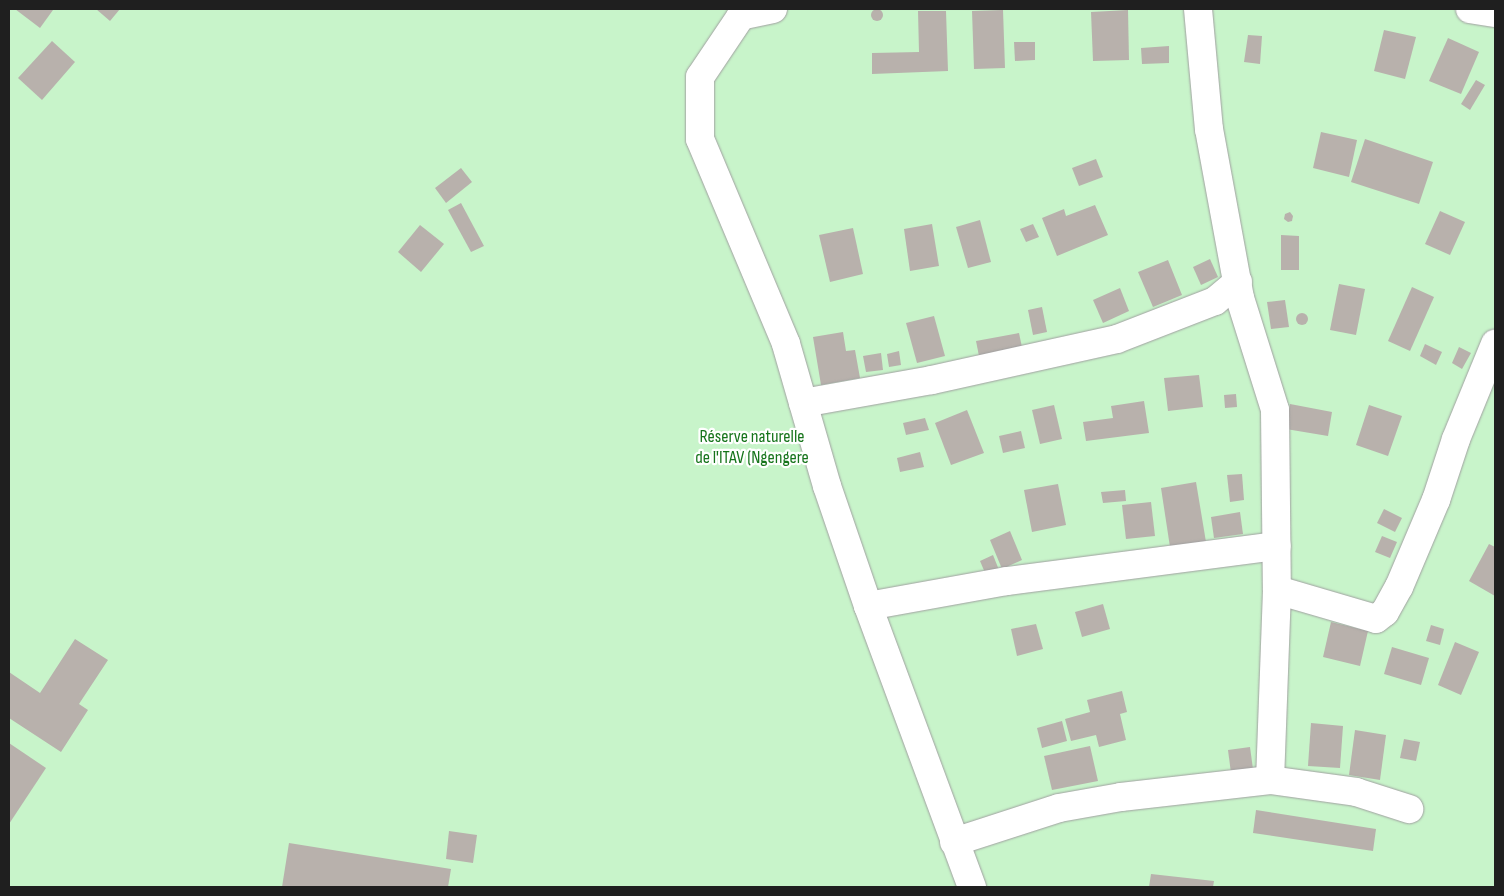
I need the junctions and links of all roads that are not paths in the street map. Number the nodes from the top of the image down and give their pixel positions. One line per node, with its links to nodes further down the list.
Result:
1 (773, 9): 7 (street)
2 (1198, 9): 5 (street)
3 (1470, 9): 4 (street)
4 (1495, 13)
5 (1238, 282): 7 (street); 8 (street)
6 (1495, 344): 9 (street)
7 (803, 403): 10 (street)
8 (1277, 546): 9 (street); 10 (street)
9 (1277, 590): 11 (street)
10 (868, 606): 13 (street)
11 (1270, 780): 12 (street); 13 (street)
12 (1409, 808)
13 (954, 842): 14 (street)
14 (972, 887)

